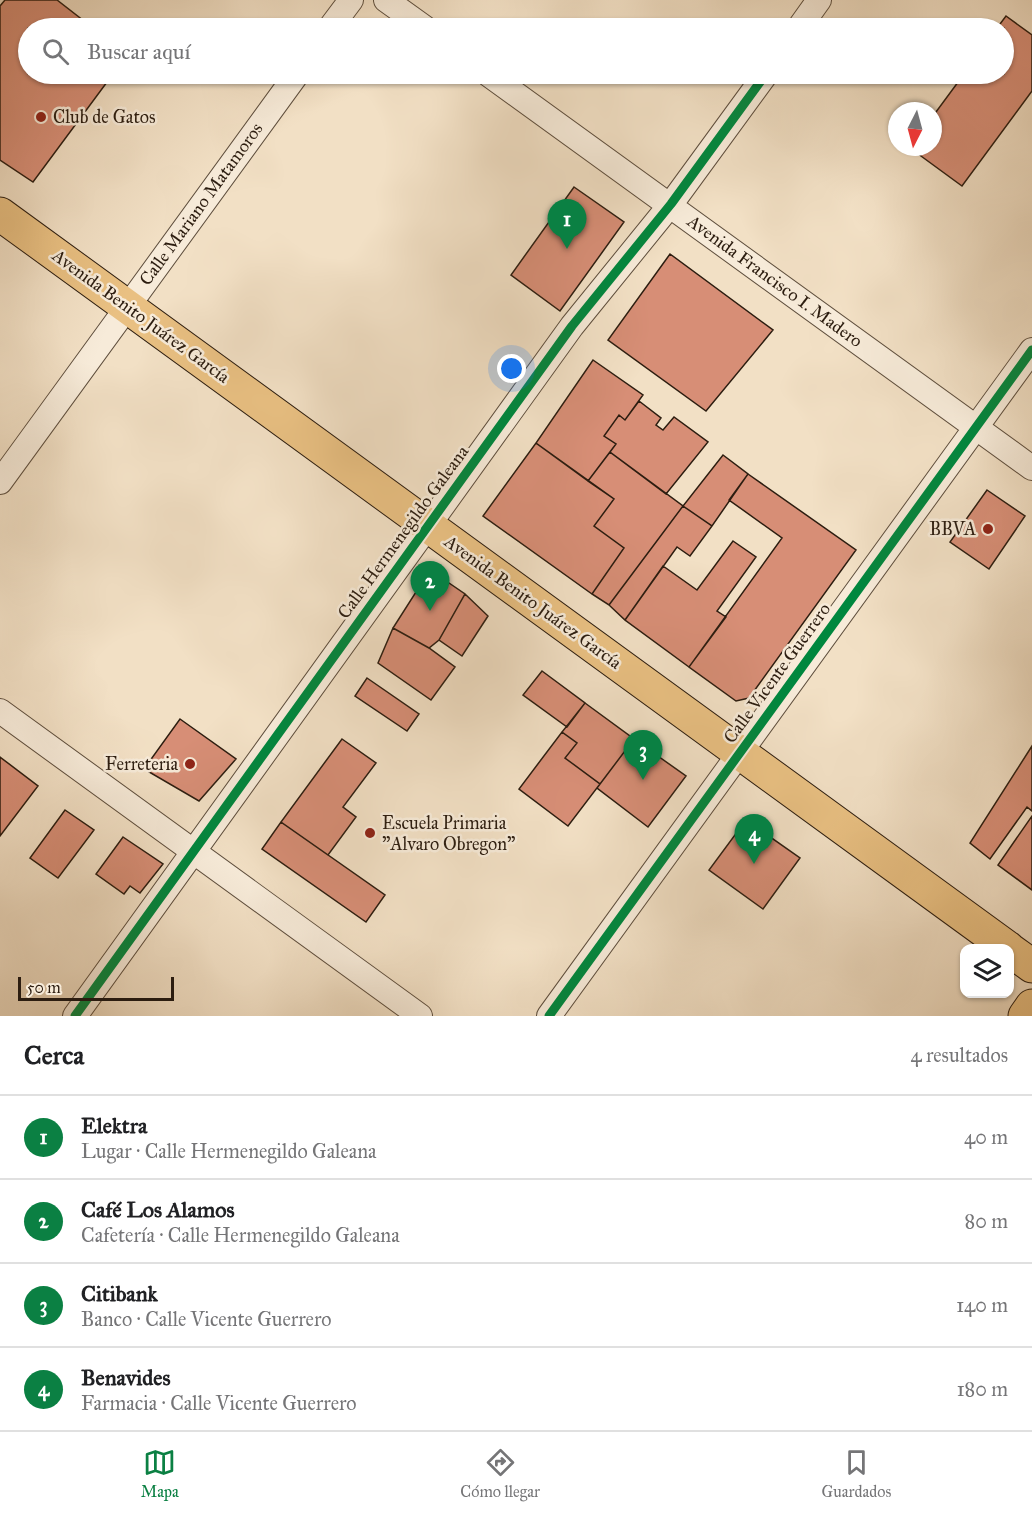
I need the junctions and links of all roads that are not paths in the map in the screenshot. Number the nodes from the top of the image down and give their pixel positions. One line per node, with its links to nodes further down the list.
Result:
1 (351, 0): 4 (street)
2 (386, 0): 5 (street)
3 (819, 0): 6 (street)
4 (338, 18)
5 (411, 18)
6 (806, 18)
7 (290, 84): 12 (street, Calle Mariano Matamoros)
8 (502, 84): 10 (street, Avenida Francisco I. Madero)
9 (759, 84): 10 (street, Calle Hermenegildo Galeana)
10 (670, 204): 14 (street, Avenida Francisco I. Madero); 17 (street, Calle Hermenegildo Galeana)
11 (0, 214): 12 (main road, Avenida Benito Juárez García)
12 (127, 306): 16 (street, Calle Mariano Matamoros); 17 (main road, Avenida Benito Juárez García)
13 (1032, 350): 14 (street, Calle Vicente Guerrero)
14 (976, 427): 15 (street, Avenida Francisco I. Madero); 19 (street, Calle Vicente Guerrero)
15 (1032, 468)
16 (0, 482)
17 (428, 526): 19 (main road, Avenida Benito Juárez García); 20 (street, Calle Hermenegildo Galeana)
18 (0, 711): 20 (street)
19 (740, 753): 21 (main road, Avenida Benito Juárez García); 27 (street, Calle Vicente Guerrero)
20 (194, 852): 25 (street, Calle Hermenegildo Galeana); 26 (street)
21 (1002, 944)
22 (1014, 953): 23 (main road, Avenida Benito Juárez García)
23 (1032, 966)
24 (1032, 1006): 28 (main road)
25 (75, 1016)
26 (420, 1016)
27 (549, 1016)
28 (1025, 1016)

